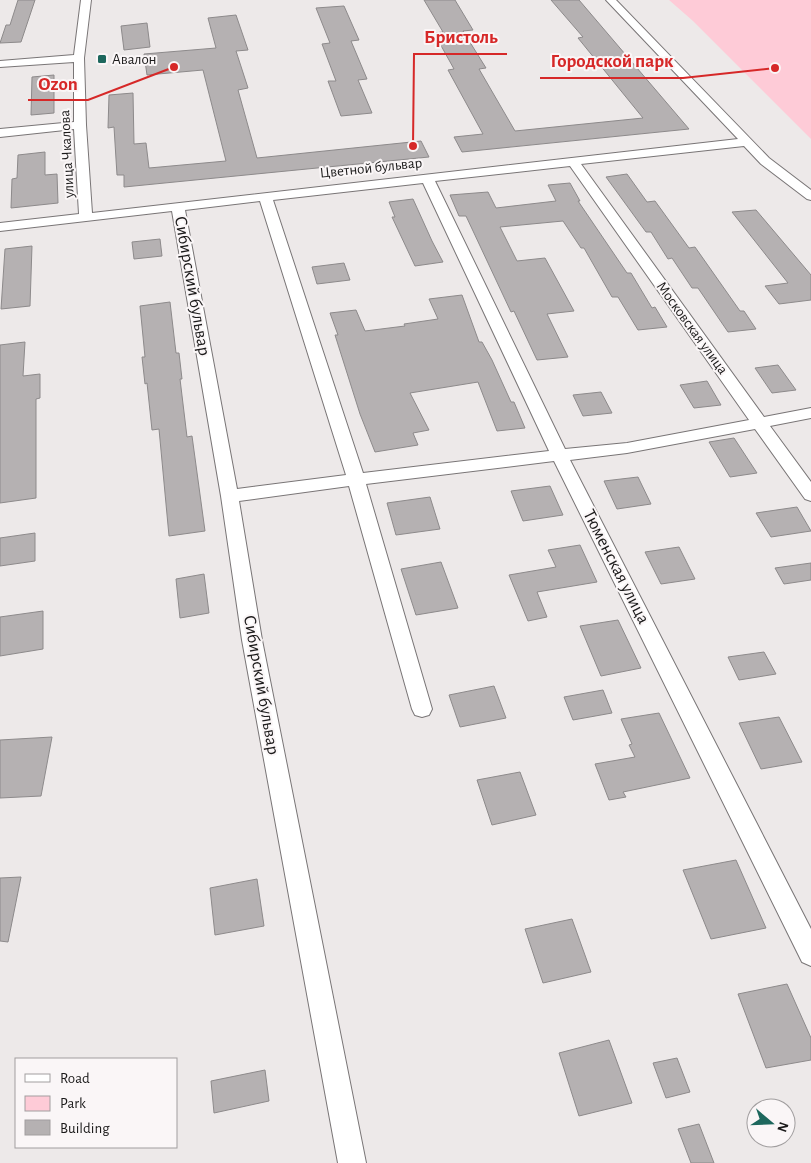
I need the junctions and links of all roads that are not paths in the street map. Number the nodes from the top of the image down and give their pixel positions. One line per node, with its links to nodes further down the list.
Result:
1 (86, 0): 3 (street, улица Чкалова)
2 (612, 0): 7 (street)
3 (79, 58): 4 (street); 5 (street, улица Чкалова)
4 (0, 64)
5 (80, 125): 6 (street); 13 (street, улица Чкалова)
6 (0, 133)
7 (746, 142): 8 (street, Цветной бульвар); 11 (street)
8 (573, 162): 9 (street, Цветной бульвар); 16 (street, Московская улица)
9 (427, 178): 10 (street, Цветной бульвар); 17 (street, Тюменская улица)
10 (264, 196): 12 (street, Цветной бульвар); 18 (street)
11 (811, 196)
12 (178, 206): 13 (street, Цветной бульвар); 20 (street, Сибирский бульвар)
13 (86, 217): 14 (street, Цветной бульвар)
14 (0, 227)
15 (811, 413): 16 (street)
16 (759, 422): 17 (street); 19 (street, Московская улица)
17 (560, 456): 18 (street); 22 (street, Тюменская улица)
18 (356, 479): 20 (street); 21 (street)
19 (811, 495)
20 (230, 496): 23 (street, Сибирский бульвар)
21 (422, 709)
22 (811, 954)
23 (352, 1163)

